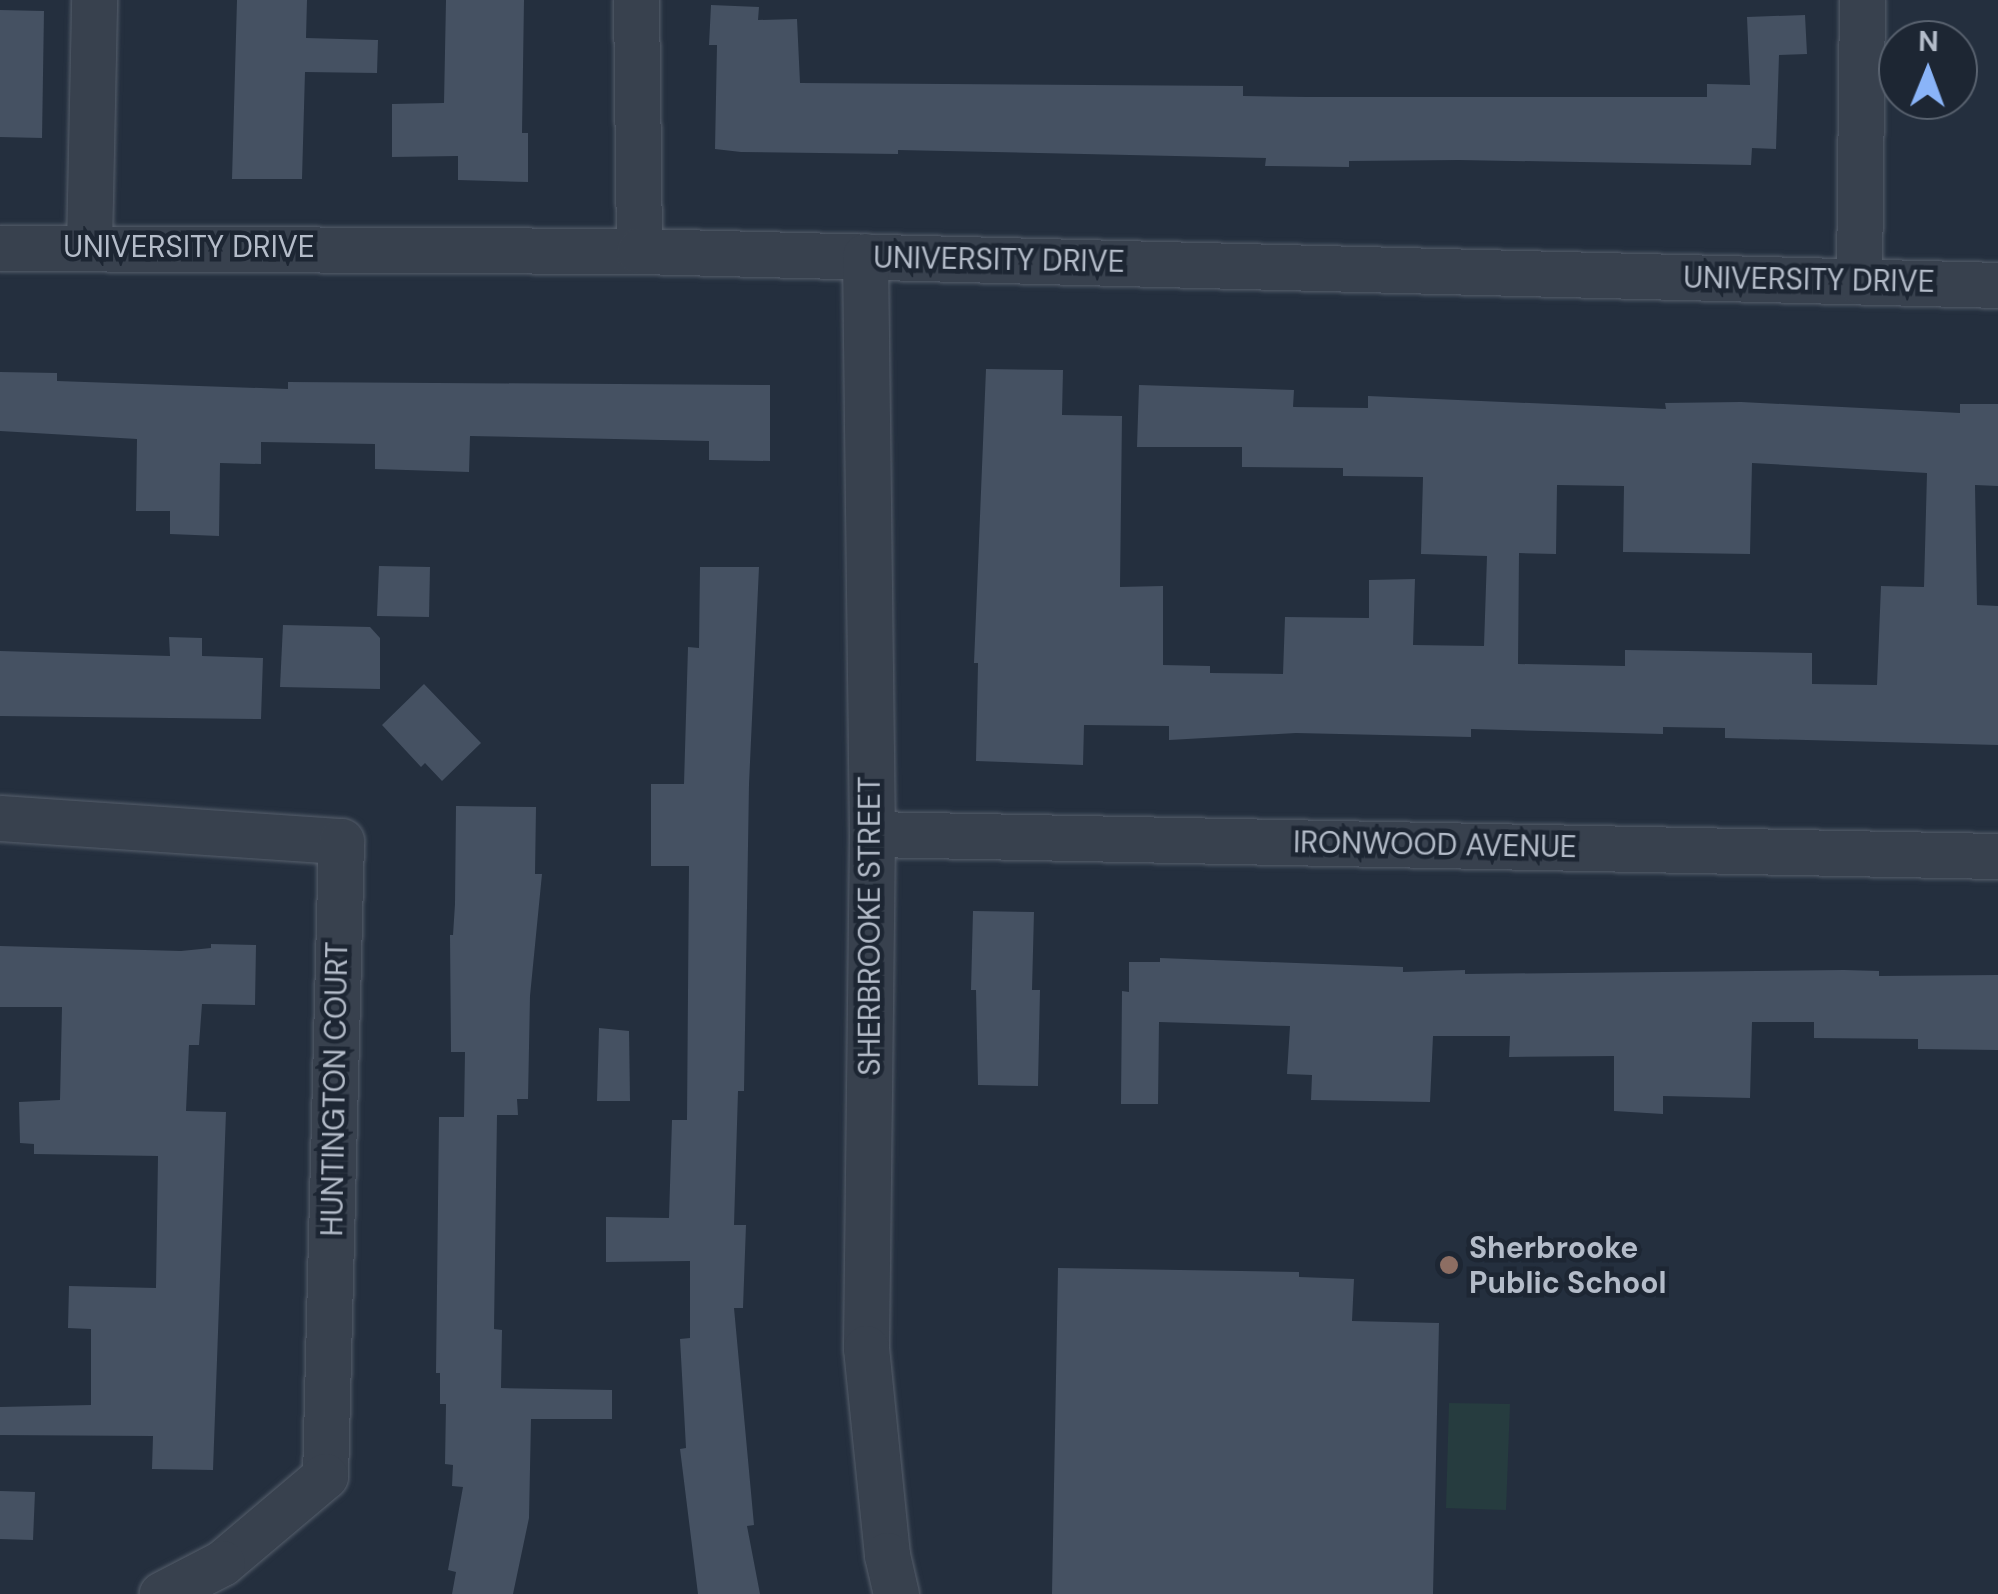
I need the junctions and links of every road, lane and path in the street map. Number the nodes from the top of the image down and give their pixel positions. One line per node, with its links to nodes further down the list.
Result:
1 (94, 0): 4 (street)
2 (636, 0): 6 (street)
3 (1862, 0): 8 (street)
4 (89, 246): 5 (street, UNIVERSITY DRIVE); 6 (street, UNIVERSITY DRIVE)
5 (0, 248)
6 (639, 251): 7 (street, UNIVERSITY DRIVE)
7 (865, 256): 8 (street, UNIVERSITY DRIVE); 11 (street, SHERBROOKE STREET)
8 (1859, 281): 9 (street, UNIVERSITY DRIVE)
9 (1998, 285)
10 (0, 818): 13 (street, HUNTINGTON COURT)
11 (872, 834): 12 (street, IRONWOOD AVENUE); 14 (street, SHERBROOKE STREET)
12 (1998, 856)
13 (162, 1594)
14 (896, 1594)

